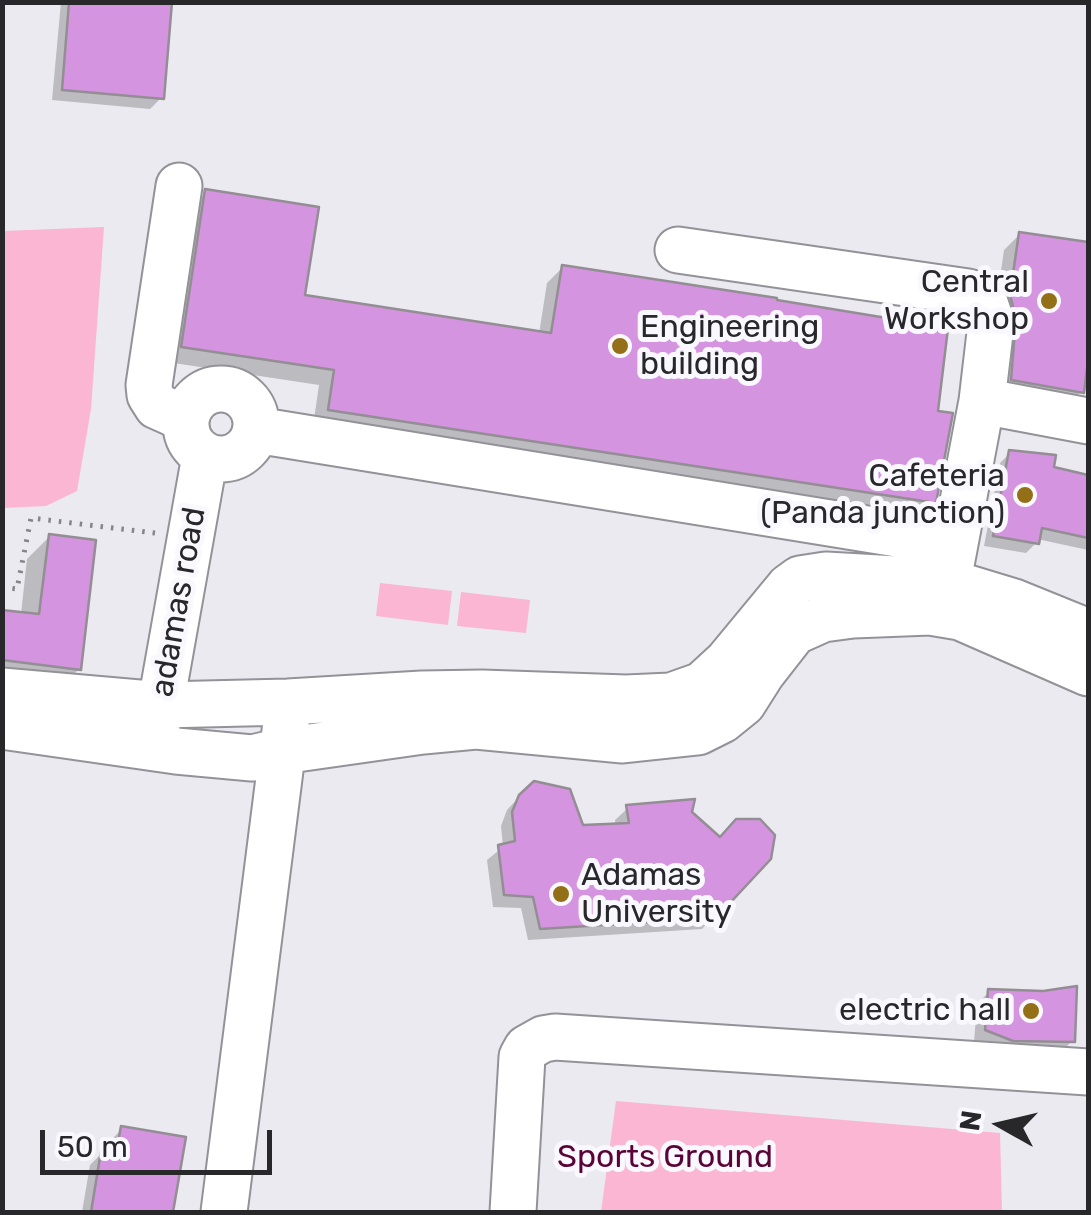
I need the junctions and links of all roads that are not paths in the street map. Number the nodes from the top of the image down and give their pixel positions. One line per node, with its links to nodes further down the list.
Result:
1 (179, 186): 5 (street)
2 (678, 250): 3 (street)
3 (982, 402): 4 (street); 6 (street)
4 (1088, 421)
5 (218, 441): 6 (street); 11 (street, adamas road)
6 (951, 563): 7 (street); 12 (street)
7 (1088, 632)
8 (1088, 673): 12 (street)
9 (2, 691): 11 (street)
10 (288, 702): 11 (street); 12 (street); 14 (street)
11 (168, 719): 13 (street); 14 (street)
12 (625, 719): 14 (street)
13 (2, 726)
14 (282, 751): 16 (street)
15 (1088, 1072): 17 (street)
16 (224, 1212)
17 (513, 1212)

